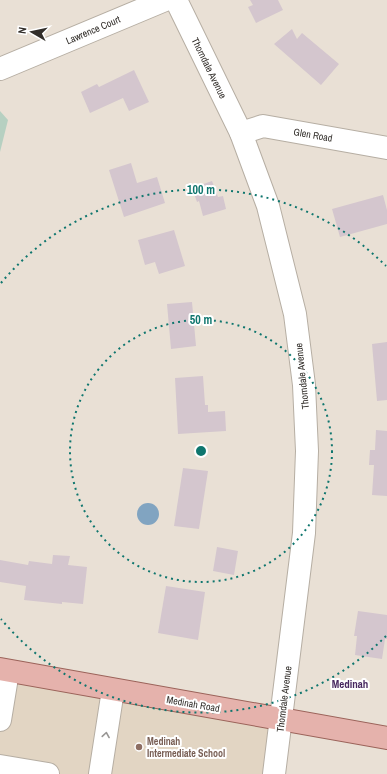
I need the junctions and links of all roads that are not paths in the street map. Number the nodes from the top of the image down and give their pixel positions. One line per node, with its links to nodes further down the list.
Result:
1 (165, 0): 3 (street, Lawrence Court)
2 (176, 0): 4 (street, Thorndale Avenue)
3 (0, 69)
4 (240, 133): 5 (street, Glen Road); 9 (street, Thorndale Avenue)
5 (387, 148)
6 (4, 670): 7 (main road, Medinah Road); 8 (street)
7 (113, 690): 9 (main road, Medinah Road); 13 (street, one-way to 7)
8 (0, 720)
9 (282, 720): 10 (main road, Medinah Road); 14 (street, Thorndale Avenue)
10 (387, 738)
11 (0, 766): 12 (street)
12 (48, 774)
13 (100, 774)
14 (274, 774)

